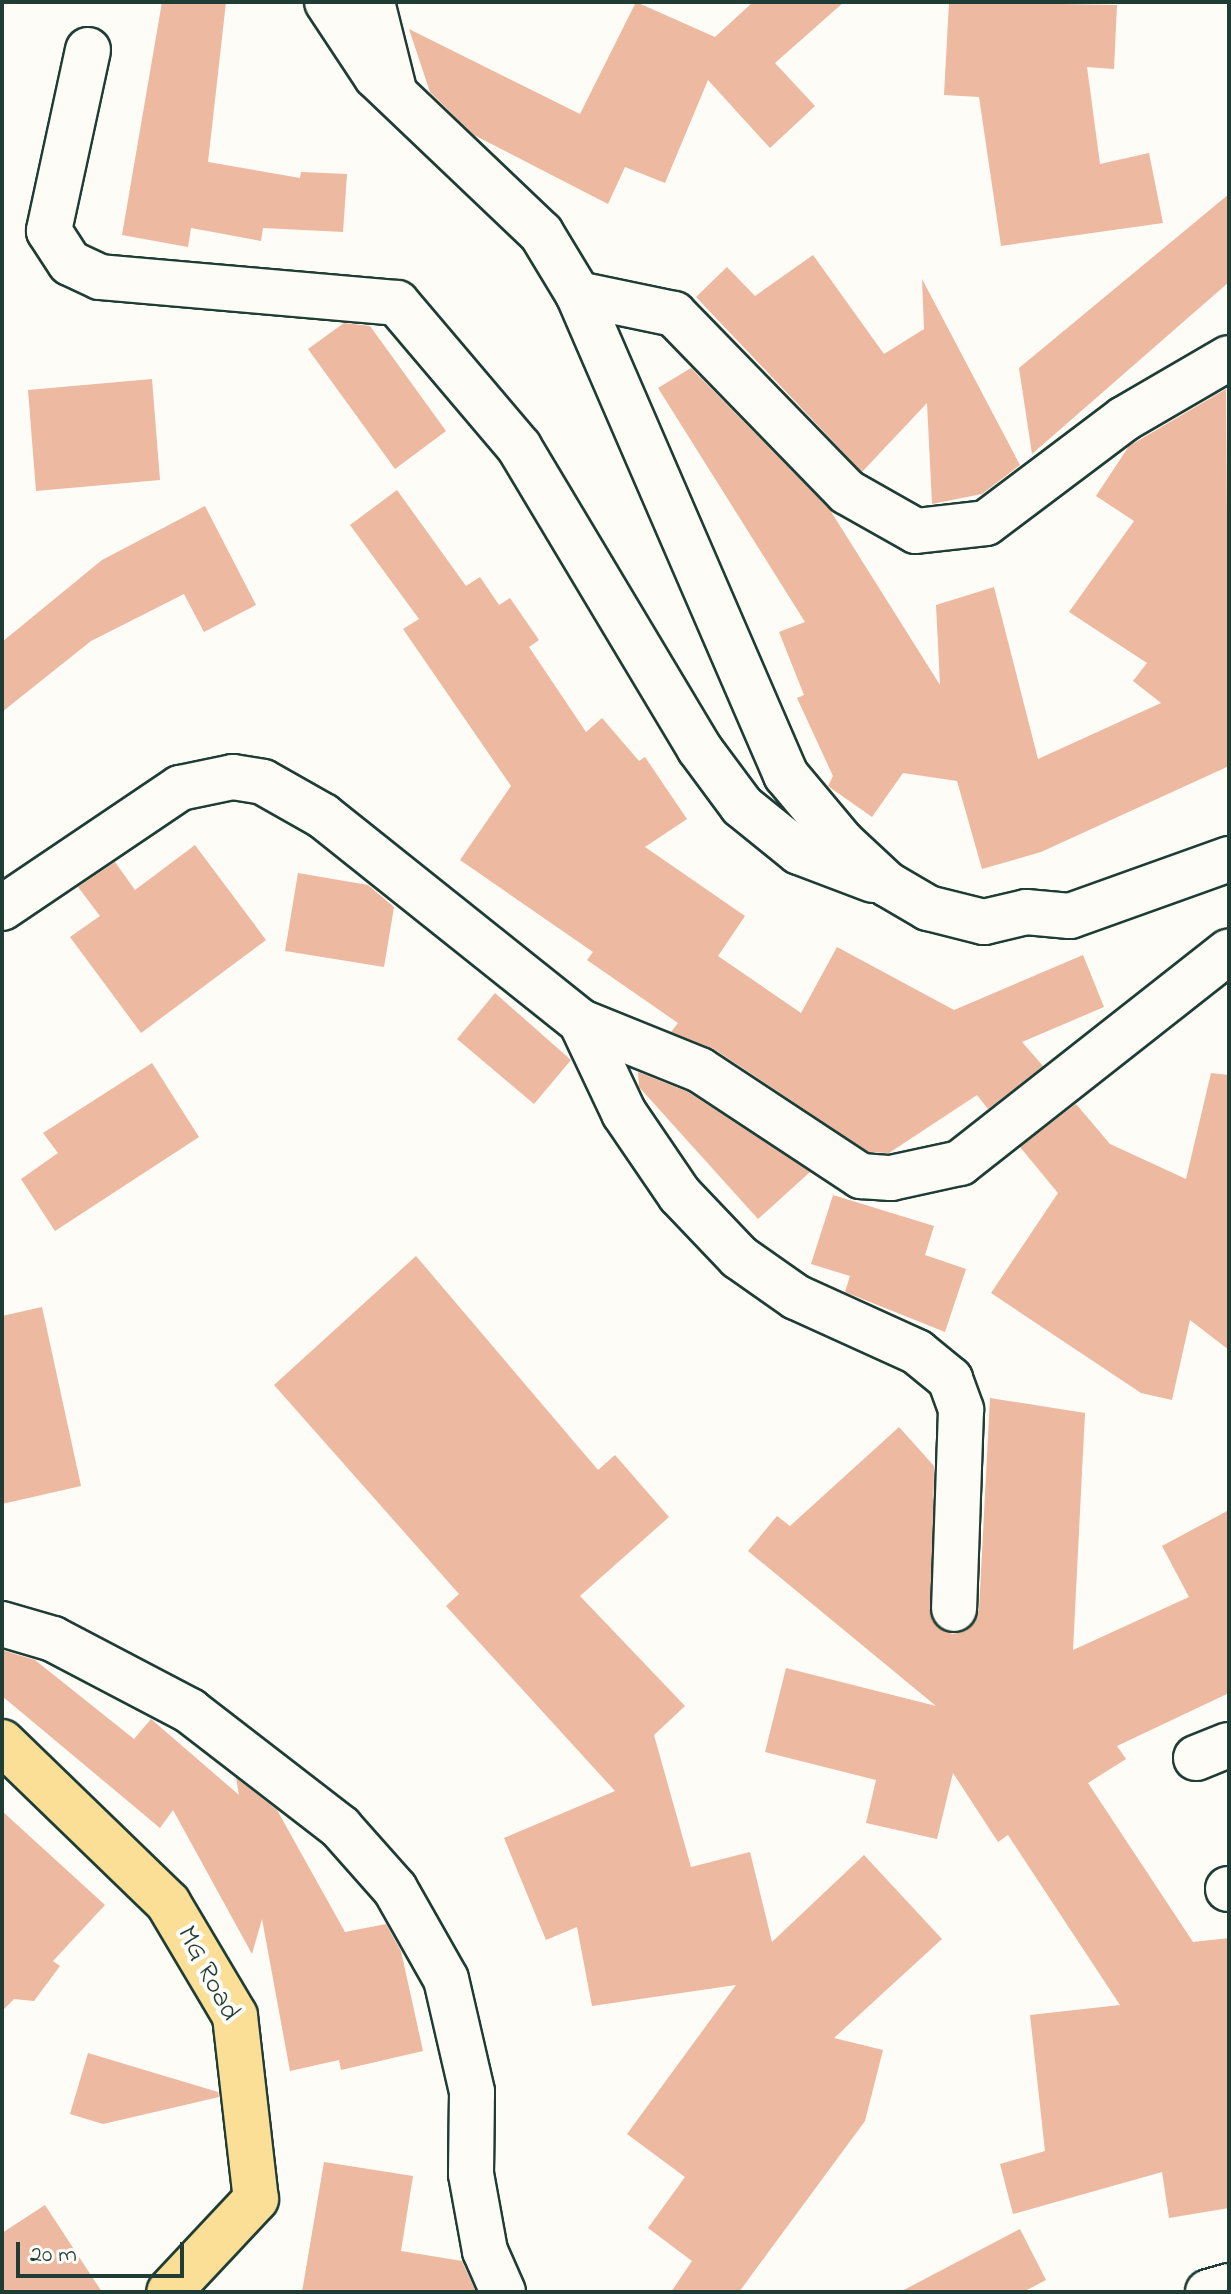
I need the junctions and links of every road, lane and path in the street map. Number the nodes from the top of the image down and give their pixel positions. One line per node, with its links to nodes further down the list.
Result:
1 (327, 2): 4 (street)
2 (372, 2): 4 (street)
3 (88, 50): 8 (street)
4 (395, 96): 5 (street)
5 (578, 294): 6 (street); 8 (street)
6 (1229, 358)
7 (1229, 859): 8 (street)
8 (887, 884)
9 (2, 908): 11 (street)
10 (1229, 951): 11 (street)
11 (581, 1022): 12 (street)
12 (954, 1609)
13 (2, 1624): 17 (street)
14 (2, 1742): 16 (main road, MG Road)
15 (1229, 2286): 18 (street)
16 (169, 2292)
17 (503, 2292)
18 (1208, 2292)

